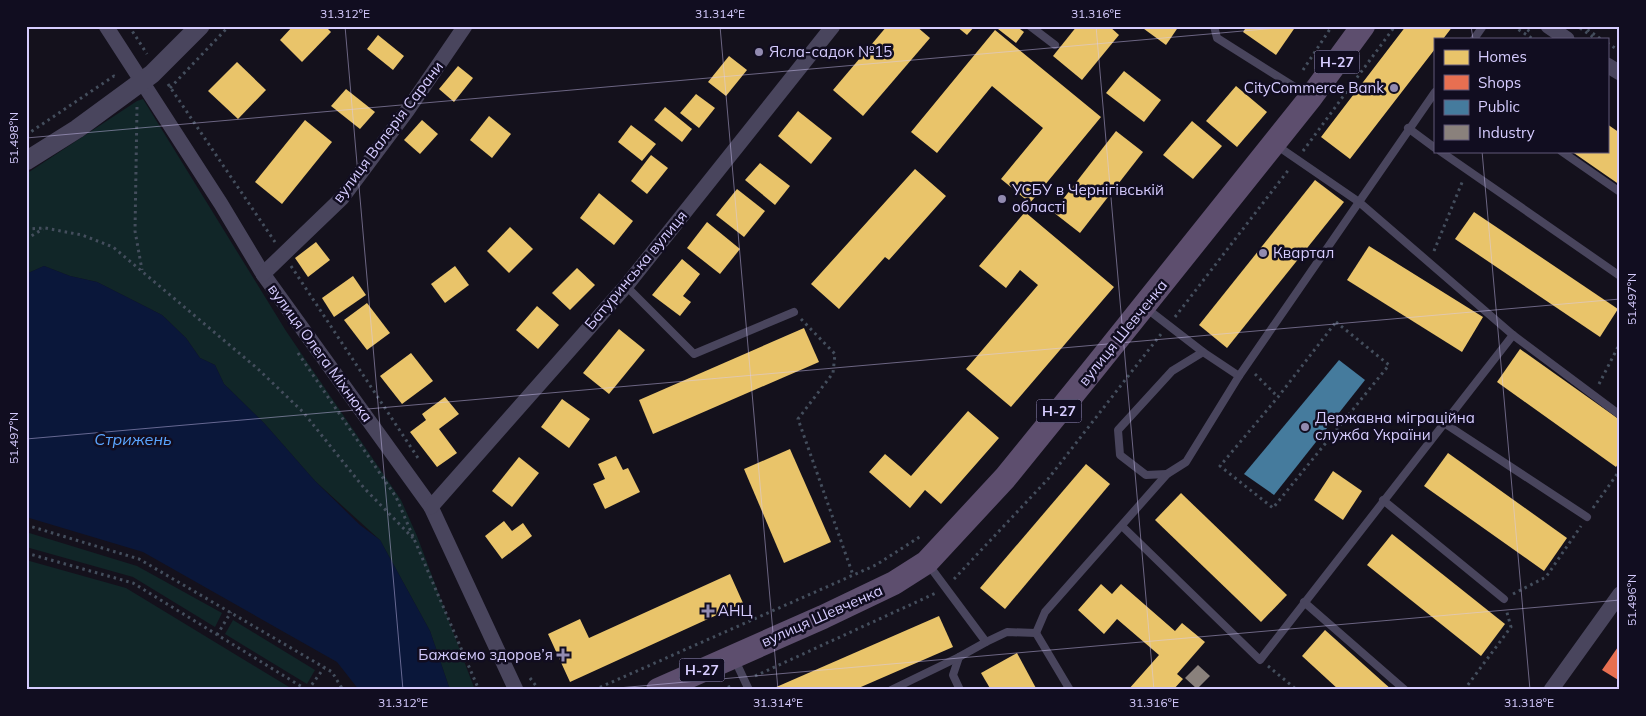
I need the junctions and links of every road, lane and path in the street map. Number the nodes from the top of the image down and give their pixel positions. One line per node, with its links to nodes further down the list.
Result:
1 (106, 26): 27 (street, вулиця Олега Міхнюка)
2 (130, 26): 24 (path)
3 (200, 26): 27 (street)
4 (229, 26): 44 (path)
5 (465, 26): 44 (street, вулиця Валерія Сарани)
6 (833, 26): 49 (street, Батуринська вулиця)
7 (1030, 26): 22 (lane)
8 (1214, 26): 29 (lane)
9 (1363, 26): 29 (main road, вулиця Шевченка / Н-27)
10 (1395, 26): 36 (path)
11 (1483, 26): 16 (lane)
12 (1513, 26): 17 (path)
13 (1548, 26): 18 (street)
14 (1576, 26): 19 (path)
15 (1582, 26): 20 (path)
16 (1475, 38)
17 (1531, 38)
18 (1566, 38)
19 (1594, 38)
20 (1600, 38)
21 (1608, 44): 23 (path)
22 (1055, 45)
23 (1620, 51)
24 (150, 57)
25 (1608, 66): 26 (street)
26 (1620, 73)
27 (142, 81): 37 (street); 47 (street, вулиця Олега Міхнюка)
28 (1434, 93): 31 (lane)
29 (1310, 97): 32 (main road, вулиця Шевченка / Н-27)
30 (130, 110): 46 (path)
31 (1408, 128): 33 (lane); 40 (lane)
32 (1274, 144): 36 (lane); 50 (main road, вулиця Шевченка / Н-27)
33 (1434, 147)
34 (1441, 152): 38 (lane)
35 (1563, 152): 39 (lane)
36 (1297, 160): 40 (lane); 52 (path)
37 (26, 161)
38 (1467, 170): 45 (path); 48 (lane)
39 (1620, 192)
40 (1359, 202): 45 (lane); 57 (lane)
41 (45, 228): 42 (path); 43 (path); 46 (path)
42 (26, 229)
43 (26, 239)
44 (283, 254): 47 (street, вулиця Валерія Сарани); 65 (path)
45 (1429, 263): 53 (lane)
46 (142, 271): 72 (path)
47 (263, 274): 67 (street, вулиця Олега Міхнюка)
48 (1620, 276)
49 (626, 286): 51 (lane); 65 (street, Батуринська вулиця)
50 (1144, 307): 52 (lane); 74 (main road, вулиця Шевченка / Н-27)
51 (794, 312): 75 (path)
52 (1168, 325): 56 (lane); 76 (path)
53 (1513, 335): 59 (lane); 62 (lane)
54 (1620, 343): 59 (path)
55 (295, 349): 72 (path)
56 (1203, 352): 58 (lane); 64 (lane)
57 (1246, 365): 58 (lane); 60 (path)
58 (1239, 376): 64 (lane)
59 (1594, 396): 61 (lane)
60 (1278, 397): 60 (path)
61 (1620, 415)
62 (1444, 423): 66 (lane); 68 (lane)
63 (1620, 470): 68 (path)
64 (1167, 474): 70 (lane)
65 (442, 494): 67 (street, Батуринська вулиця)
66 (1383, 500): 78 (lane); 79 (lane)
67 (431, 507): 92 (street, вулиця Олега Міхнюка)
68 (1587, 517): 78 (path)
69 (26, 525): 80 (path)
70 (1122, 526): 81 (lane); 86 (lane)
71 (924, 535): 75 (path)
72 (415, 540): 91 (path)
73 (26, 553): 82 (path)
74 (927, 562): 76 (lane); 84 (main road, вулиця Шевченка / Н-27)
75 (853, 575): 93 (path)
76 (945, 588): 83 (lane); 88 (path)
77 (1620, 594): 103 (street)
78 (1504, 599): 102 (path)
79 (1304, 602): 86 (lane); 101 (lane)
80 (231, 612): 82 (path); 87 (path)
81 (1036, 633): 83 (lane); 99 (lane)
82 (217, 635): 89 (path)
83 (986, 642): 85 (lane)
84 (734, 657): 88 (lane); 94 (main road, вулиця Шевченка / Н-27)
85 (959, 657): 97 (lane); 98 (lane)
86 (1260, 660): 100 (path)
87 (324, 668): 89 (path); 90 (path)
88 (744, 680): 95 (path); 96 (lane)
89 (308, 690)
90 (343, 690)
91 (479, 690)
92 (516, 690)
93 (594, 690)
94 (658, 690)
95 (722, 690)
96 (749, 690)
97 (892, 690)
98 (960, 690)
99 (1070, 690)
100 (1297, 690)
101 (1405, 690)
102 (1464, 690)
103 (1551, 690)

